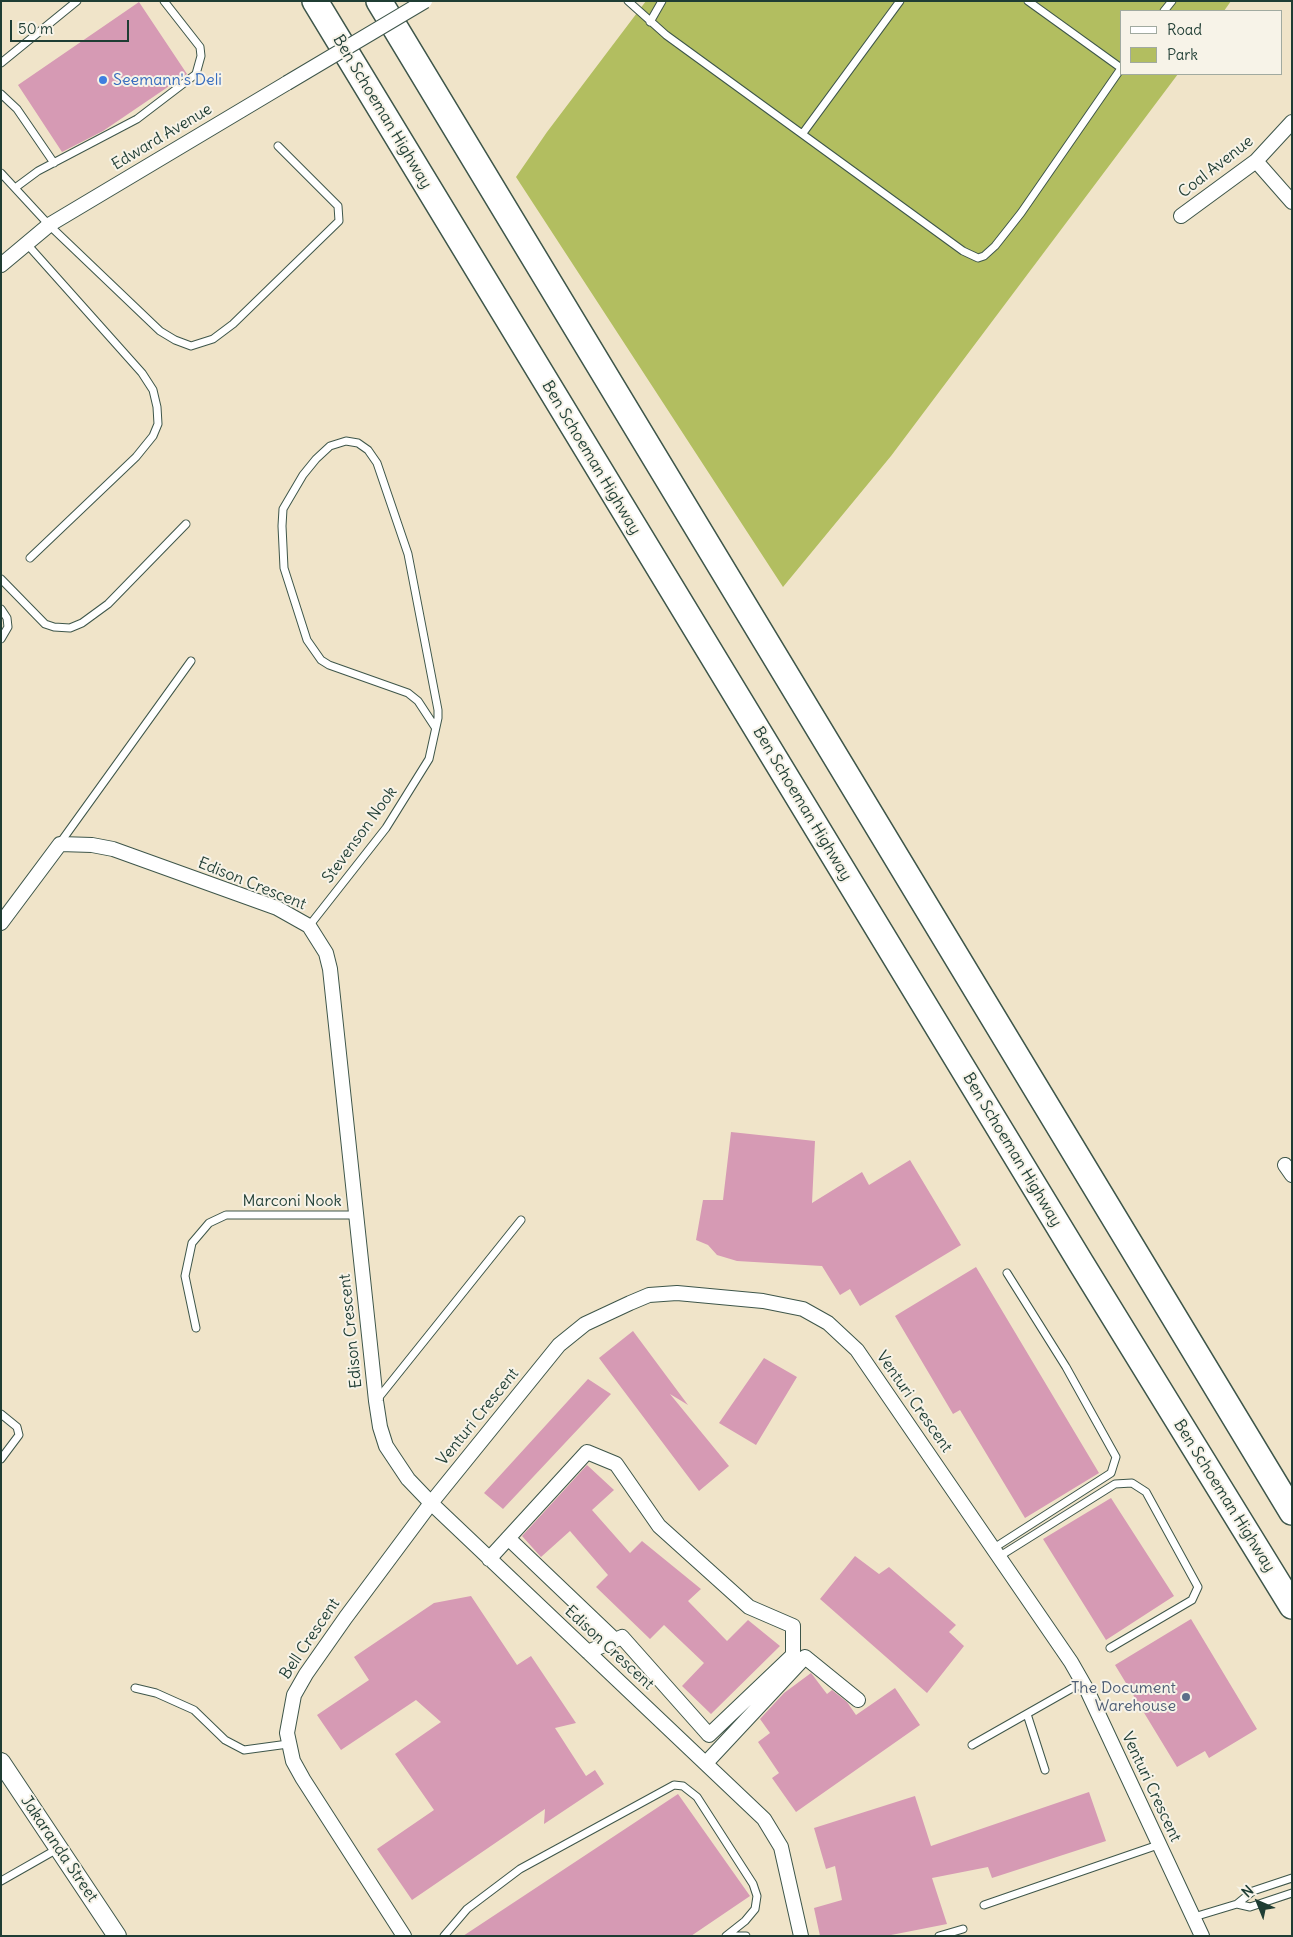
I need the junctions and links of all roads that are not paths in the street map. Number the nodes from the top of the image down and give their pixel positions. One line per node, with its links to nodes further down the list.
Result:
1 (77, 1): 11 (lane)
2 (164, 1): 19 (lane)
3 (315, 1): 51 (highway, Ben Schoeman Highway)
4 (380, 1): 39 (highway)
5 (425, 1): 24 (street, Edward Avenue, bridge)
6 (628, 1): 10 (lane)
7 (662, 1): 10 (lane)
8 (900, 1): 16 (lane)
9 (1028, 1): 12 (lane)
10 (650, 22): 16 (lane)
11 (1, 63)
12 (1120, 67)
13 (1120, 69): 16 (lane)
14 (1, 94): 19 (lane)
15 (1292, 122): 18 (street, Coal Avenue)
16 (803, 133)
17 (278, 146): 24 (lane)
18 (1256, 161): 22 (street); 23 (street, Coal Avenue)
19 (54, 163): 21 (lane)
20 (1, 173): 21 (lane)
21 (15, 188): 24 (lane)
22 (1292, 202)
23 (1181, 216)
24 (49, 225): 25 (street, Edward Avenue)
25 (26, 243): 26 (street, Edward Avenue); 28 (lane)
26 (1, 265)
27 (186, 524): 29 (lane)
28 (30, 558)
29 (1, 579)
30 (1, 609): 31 (lane)
31 (1, 639)
32 (191, 661): 34 (lane)
33 (435, 727): 33 (lane, Stevenson Nook); 36 (lane, Stevenson Nook)
34 (60, 844): 35 (street); 36 (street, Edison Crescent)
35 (1, 923)
36 (309, 926): 37 (street, Edison Crescent)
37 (357, 1215): 41 (lane, Marconi Nook); 42 (street, Edison Crescent)
38 (521, 1220): 42 (lane)
39 (1122, 1227): 45 (highway); 47 (highway)
40 (1007, 1273): 49 (lane)
41 (196, 1328)
42 (376, 1401): 46 (street, Edison Crescent)
43 (1, 1414): 44 (lane)
44 (1, 1459)
45 (1292, 1486)
46 (430, 1503): 49 (street, Venturi Crescent); 50 (street, Edison Crescent); 61 (street, Bell Crescent)
47 (1292, 1512)
48 (508, 1538): 50 (street); 54 (street); 54 (street)
49 (997, 1552): 55 (lane); 57 (street, Venturi Crescent)
50 (489, 1559): 56 (street, Edison Crescent)
51 (1265, 1562): 52 (highway, Ben Schoeman Highway); 53 (highway)
52 (1292, 1606)
53 (1292, 1621)
54 (615, 1640): 56 (street)
55 (1110, 1648)
56 (588, 1652): 64 (street, Edison Crescent)
57 (1083, 1682): 60 (lane); 66 (street, Venturi Crescent)
58 (135, 1688): 61 (lane)
59 (858, 1700): 64 (street)
60 (1027, 1714): 62 (lane); 65 (lane)
61 (288, 1744): 76 (street, Bell Crescent)
62 (972, 1745)
63 (1, 1762): 67 (street, Jakaranda Street)
64 (706, 1764): 81 (street, Edison Crescent)
65 (1045, 1770)
66 (1158, 1845): 72 (lane); 73 (street, Venturi Crescent)
67 (59, 1848): 69 (lane); 75 (street, Jakaranda Street)
68 (1292, 1878): 71 (lane)
69 (1, 1881)
70 (1292, 1893): 71 (lane)
71 (1237, 1904): 73 (lane)
72 (984, 1905)
73 (1194, 1917): 83 (street, Venturi Crescent)
74 (963, 1929): 82 (lane)
75 (117, 1936)
76 (404, 1936)
77 (444, 1936): 78 (lane)
78 (726, 1936)
79 (733, 1936): 80 (lane)
80 (746, 1936)
81 (801, 1936)
82 (939, 1936)
83 (1202, 1936)

